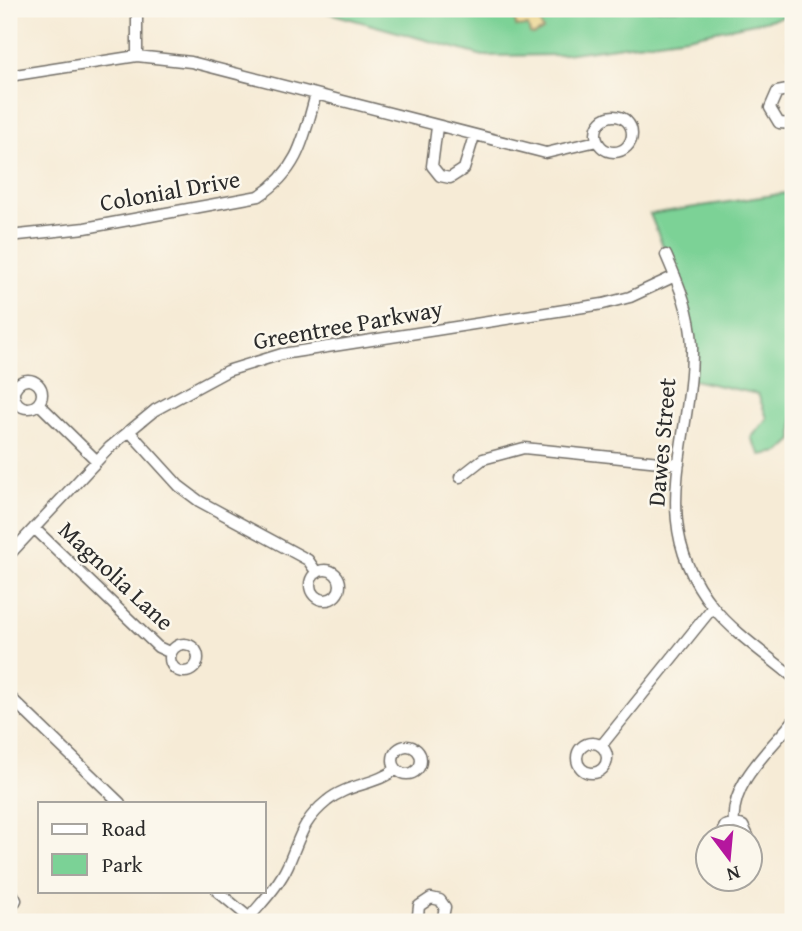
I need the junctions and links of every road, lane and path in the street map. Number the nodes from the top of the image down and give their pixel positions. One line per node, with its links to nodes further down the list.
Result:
1 (137, 9): 2 (street)
2 (137, 56): 3 (street); 5 (street)
3 (9, 76)
4 (793, 89): 6 (street)
5 (316, 94): 7 (street); 10 (street, Colonial Drive)
6 (793, 124)
7 (437, 127): 8 (street); 8 (street)
8 (474, 136): 9 (street)
9 (597, 141)
10 (9, 236)
11 (666, 255): 12 (street, Dawes Street)
12 (675, 276): 14 (street, Greentree Parkway); 16 (street, Dawes Street)
13 (38, 404): 15 (street)
14 (129, 431): 15 (street, Greentree Parkway); 20 (street)
15 (97, 461): 18 (street, Greentree Parkway)
16 (679, 464): 17 (street); 21 (street, Dawes Street)
17 (460, 477)
18 (34, 528): 19 (street, Greentree Parkway); 22 (street, Magnolia Lane)
19 (9, 555)
20 (317, 573)
21 (713, 607): 23 (street, Dawes Street); 27 (street)
22 (171, 653)
23 (793, 677)
24 (13, 700): 25 (street); 29 (street)
25 (9, 714)
26 (793, 721): 30 (street)
27 (601, 746)
28 (396, 769): 34 (street)
29 (119, 802)
30 (734, 822)
31 (9, 887): 33 (street)
32 (218, 892): 34 (street)
33 (9, 912)
34 (252, 920)
35 (422, 922): 36 (street)
36 (442, 922)

